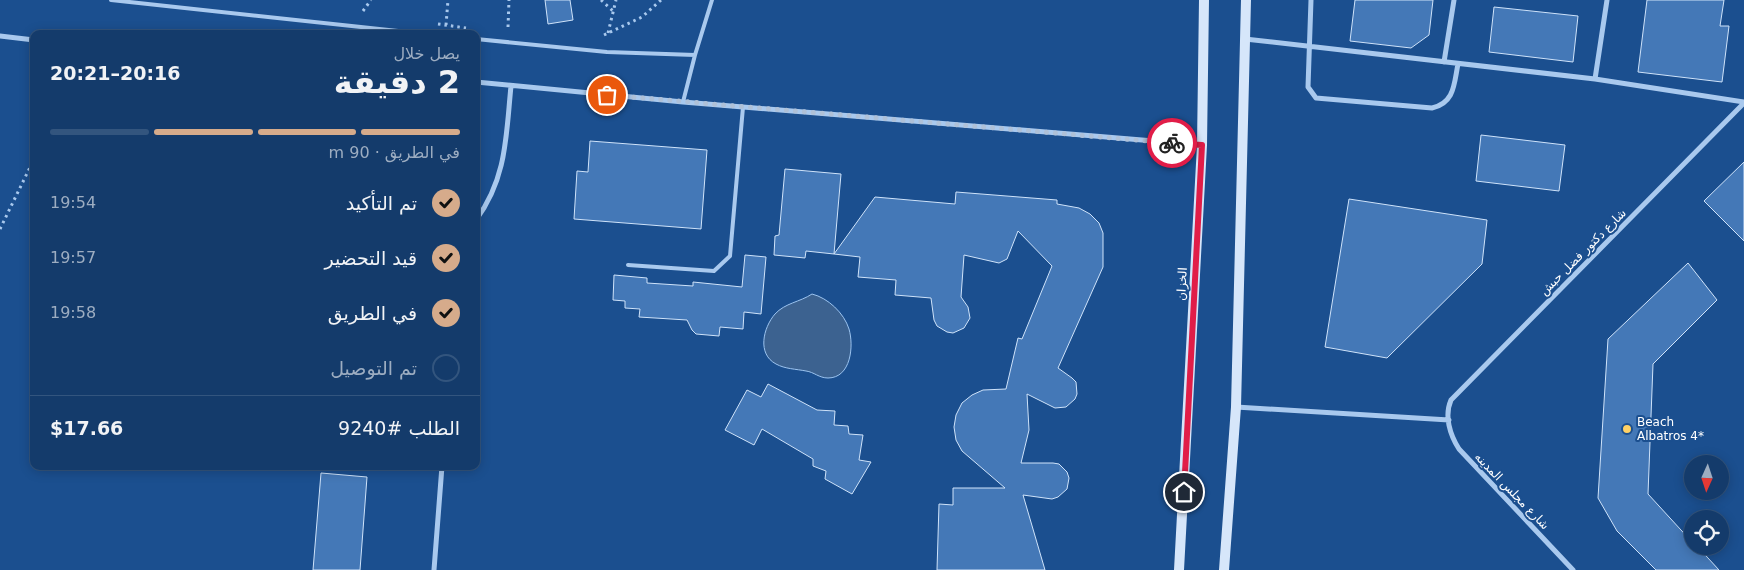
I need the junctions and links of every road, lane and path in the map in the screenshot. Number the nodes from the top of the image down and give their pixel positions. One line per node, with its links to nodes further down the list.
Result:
1 (111, 0): 19 (lane)
2 (371, 0): 15 (path)
3 (448, 0): 17 (path)
4 (509, 0): 20 (path)
5 (601, 0): 14 (path)
6 (616, 0): 14 (path)
7 (660, 0): 21 (path)
8 (712, 0): 28 (lane)
9 (1204, 0): 37 (main road, الخزان)
10 (1246, 0): 25 (main road)
11 (1311, 0): 27 (street)
12 (1454, 0): 29 (street)
13 (1607, 0): 31 (street)
14 (613, 11): 21 (path)
15 (360, 16)
16 (436, 24): 17 (path)
17 (446, 25): 18 (path)
18 (472, 28)
19 (389, 30)
20 (507, 33)
21 (608, 34): 23 (path)
22 (0, 36): 26 (street)
23 (598, 36)
24 (480, 39): 28 (lane)
25 (1245, 39): 27 (street); 42 (main road)
26 (30, 40)
27 (1310, 46): 29 (street); 30 (street)
28 (695, 55): 34 (lane)
29 (1444, 62): 30 (street)
30 (1458, 64): 31 (street)
31 (1595, 79): 35 (street)
32 (480, 82): 33 (street)
33 (511, 86): 34 (street); 39 (street)
34 (683, 102): 36 (street)
35 (1744, 103): 43 (street, شارع دكتور فضل حبش)
36 (743, 107): 37 (street); 41 (lane)
37 (1202, 145): 46 (main road, الخزان)
38 (30, 167): 40 (path)
39 (480, 213)
40 (0, 228)
41 (628, 265)
42 (1236, 407): 43 (street); 47 (main road)
43 (1449, 420): 48 (street, شارع مجلس المدينه)
44 (442, 470): 45 (street)
45 (434, 570)
46 (1179, 570)
47 (1224, 570)
48 (1573, 570)

